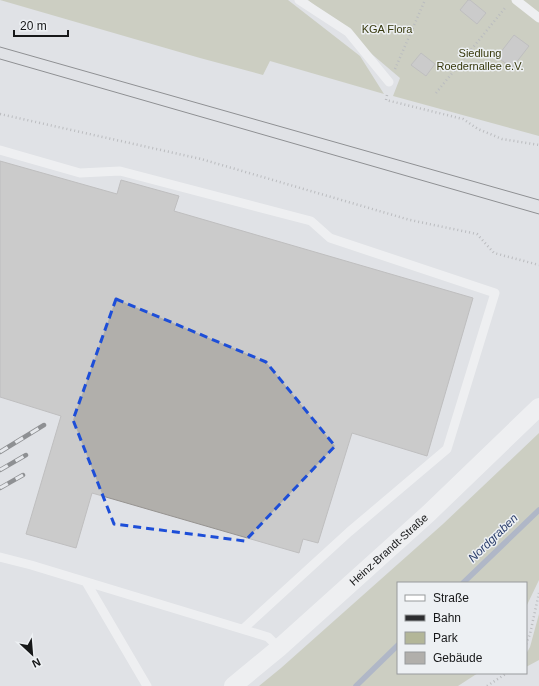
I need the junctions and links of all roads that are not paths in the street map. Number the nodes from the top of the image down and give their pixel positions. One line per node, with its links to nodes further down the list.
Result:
1 (299, 0): 4 (lane)
2 (516, 0): 3 (lane)
3 (539, 18)
4 (389, 82)
5 (0, 150): 9 (lane)
6 (539, 407): 10 (street, Heinz-Brandt-Straße)
7 (0, 557): 8 (lane)
8 (86, 582): 9 (lane); 11 (lane)
9 (243, 629): 10 (lane)
10 (279, 648): 12 (street, Heinz-Brandt-Straße)
11 (147, 686)
12 (234, 686)

